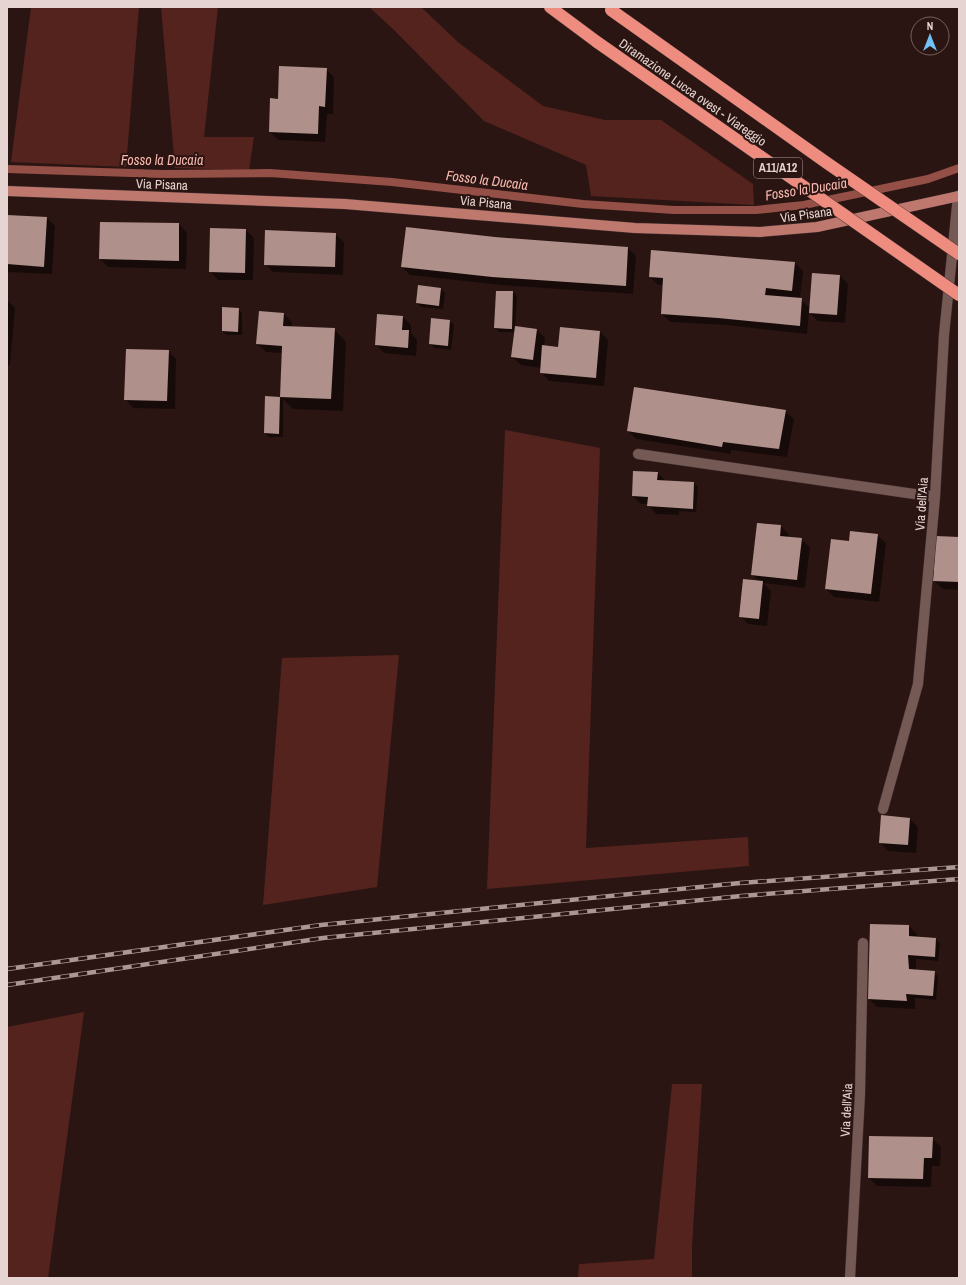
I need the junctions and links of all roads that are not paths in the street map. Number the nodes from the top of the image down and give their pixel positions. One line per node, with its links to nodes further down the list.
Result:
1 (550, 7): 6 (highway, Diramazione Lucca ovest - Viareggio / A11/A12, bridge)
2 (609, 8): 5 (highway, Diramazione Lucca ovest - Viareggio / A11/A12, bridge)
3 (7, 191): 4 (main road, Via Pisana)
4 (958, 196): 8 (street, Via dell'Aia)
5 (959, 254)
6 (959, 295)
7 (638, 454): 8 (street)
8 (935, 497): 9 (street, Via dell'Aia)
9 (882, 809)
10 (863, 943): 11 (street, Via dell'Aia)
11 (850, 1278)

